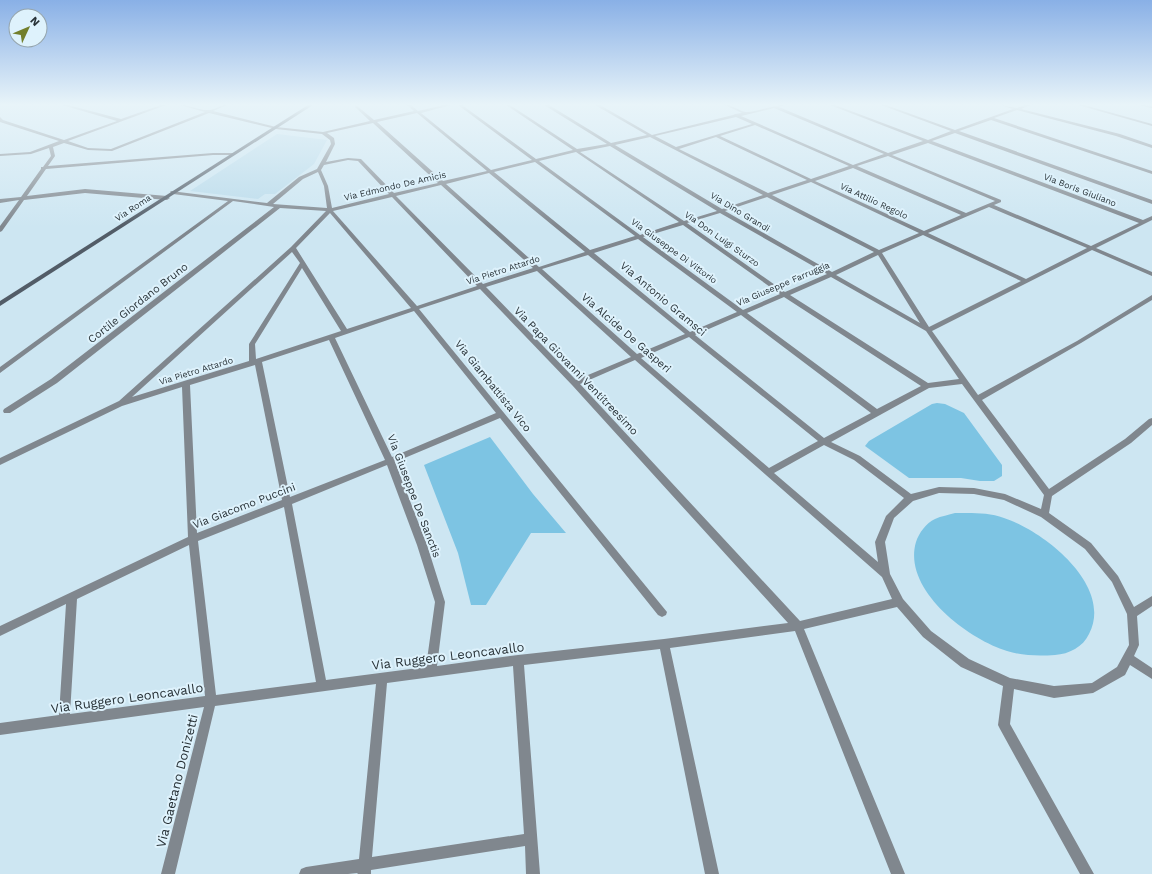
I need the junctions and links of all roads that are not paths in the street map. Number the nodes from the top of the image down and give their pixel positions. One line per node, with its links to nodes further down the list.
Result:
1 (54, 146): 21 (street)
2 (77, 146): 3 (street)
3 (122, 146)
4 (247, 146): 24 (main road, Via Roma)
5 (332, 146): 29 (street)
6 (400, 146): 34 (street, Via Alcide De Gasperi)
7 (460, 146): 31 (street, Via Antonio Gramsci)
8 (515, 146): 27 (street, Via Giuseppe Di Vittorio)
9 (568, 146): 23 (street, Via Don Luigi Sturzo)
10 (601, 146): 23 (street, Via Edmondo De Amicis)
11 (613, 146): 47 (street, Via Dino Grandi)
12 (671, 146): 22 (street)
13 (683, 146): 22 (street)
14 (737, 146): 33 (street, Via Attilio Regolo)
15 (806, 146): 28 (street)
16 (869, 146): 25 (street)
17 (914, 146): 25 (street, Via Pietro Attardo)
18 (941, 146): 51 (street, Via Boris Giuliano)
19 (996, 146): 42 (street)
20 (1071, 146): 32 (street)
21 (51, 147): 26 (street); 30 (street)
22 (676, 148): 36 (street)
23 (576, 151): 27 (street, Via Edmondo De Amicis); 50 (street, Via Don Luigi Sturzo)
24 (233, 154): 30 (street); 35 (main road, Via Roma)
25 (889, 154): 28 (street, Via Pietro Attardo); 44 (street, Via Giuseppe Farruggia)
26 (0, 155)
27 (535, 161): 31 (street, Via Edmondo De Amicis); 54 (street, Via Giuseppe Di Vittorio)
28 (853, 166): 33 (street, Via Pietro Attardo); 48 (street)
29 (321, 167): 37 (street, Via Papa Giovanni Ventitreesimo); 43 (street); 46 (street)
30 (43, 168): 38 (street)
31 (492, 172): 34 (street, Via Edmondo De Amicis); 57 (street, Via Antonio Gramsci)
32 (1152, 173)
33 (811, 180): 36 (street, Via Pietro Attardo); 53 (street, Via Attilio Regolo)
34 (443, 183): 37 (street, Via Edmondo De Amicis); 60 (street, Via Alcide De Gasperi)
35 (173, 192): 39 (main road, Via Roma); 40 (street, Via Edmondo De Amicis)
36 (767, 194): 47 (street, Via Pietro Attardo); 58 (street)
37 (392, 195): 46 (street, Via Edmondo De Amicis); 64 (street, Via Papa Giovanni Ventitreesimo)
38 (23, 198): 39 (street); 41 (street); 52 (street)
39 (167, 198): 67 (main road, Via Roma)
40 (232, 200): 43 (street, Via Edmondo De Amicis); 76 (street)
41 (0, 201)
42 (1152, 202)
43 (269, 204): 45 (street, Via Edmondo De Amicis)
44 (989, 205): 48 (street, Via Giuseppe Farruggia); 56 (street)
45 (279, 206): 46 (street, Via Edmondo De Amicis); 83 (street, Cortile Giordano Bruno)
46 (330, 210): 55 (street); 68 (street, Via Giambattista Vico)
47 (721, 211): 50 (street, Via Pietro Attardo); 62 (street, Via Dino Grandi)
48 (965, 215): 53 (street, Via Giuseppe Farruggia)
49 (1152, 218): 51 (street)
50 (682, 222): 54 (street, Via Pietro Attardo); 65 (street, Via Don Luigi Sturzo)
51 (1142, 222): 56 (street)
52 (0, 230)
53 (924, 233): 58 (street, Via Giuseppe Farruggia); 63 (street, Via Attilio Regolo)
54 (637, 236): 57 (street, Via Pietro Attardo); 69 (street, Via Giuseppe Di Vittorio)
55 (293, 248): 59 (street); 82 (street)
56 (1091, 248): 61 (street); 63 (street)
57 (590, 252): 60 (street, Via Pietro Attardo); 72 (street, Via Antonio Gramsci)
58 (879, 252): 62 (street, Via Giuseppe Farruggia); 70 (street)
59 (302, 264): 71 (street); 75 (street)
60 (537, 269): 64 (street, Via Pietro Attardo); 74 (street, Via Alcide De Gasperi)
61 (1152, 274)
62 (831, 275): 65 (street, Via Giuseppe Farruggia); 70 (street, Via Dino Grandi)
63 (1026, 281): 70 (street)
64 (480, 287): 68 (street, Via Pietro Attardo); 78 (street, Via Papa Giovanni Ventitreesimo)
65 (784, 294): 69 (street, Via Giuseppe Farruggia); 80 (street, Via Don Luigi Sturzo)
66 (1152, 297): 81 (street)
67 (0, 304)
68 (415, 308): 71 (street, Via Pietro Attardo); 85 (street, Via Giambattista Vico)
69 (742, 311): 72 (street, Via Giuseppe Farruggia); 84 (street, Via Giuseppe Di Vittorio)
70 (928, 330): 77 (street)
71 (345, 332): 73 (street, Via Pietro Attardo)
72 (689, 334): 74 (street, Via Giuseppe Farruggia); 87 (street, Via Antonio Gramsci)
73 (331, 336): 75 (street, Via Pietro Attardo); 88 (street, Via Giuseppe De Sanctis)
74 (636, 357): 78 (street, Via Giuseppe Farruggia); 90 (street, Via Alcide De Gasperi)
75 (256, 362): 79 (street, Via Pietro Attardo); 93 (street)
76 (0, 371)
77 (964, 382): 80 (street); 81 (street)
78 (575, 383): 102 (street, Via Papa Giovanni Ventitreesimo)
79 (186, 384): 82 (street, Via Pietro Attardo); 95 (street, Via Gaetano Donizetti)
80 (927, 386): 84 (street)
81 (977, 400): 91 (street)
82 (119, 404): 89 (street, Via Pietro Attardo)
83 (7, 411)
84 (877, 413): 87 (street)
85 (502, 414): 88 (street, Via Giacomo Puccini); 100 (street, Via Giambattista Vico)
86 (1152, 421): 91 (street)
87 (823, 441): 90 (street); 92 (street, Via Antonio Gramsci)
88 (390, 461): 93 (street, Via Giacomo Puccini); 107 (street, Via Giuseppe De Sanctis)
89 (0, 462)
90 (768, 472): 96 (street, Via Alcide De Gasperi)
91 (1048, 494): 94 (street)
92 (910, 498): 94 (street); 96 (street)
93 (287, 502): 95 (street, Via Giacomo Puccini); 111 (street)
94 (1044, 514): 101 (street)
95 (193, 539): 97 (street, Via Giacomo Puccini); 112 (street, Via Gaetano Donizetti)
96 (885, 574): 99 (street)
97 (72, 596): 103 (street, Via Giacomo Puccini); 113 (street)
98 (1152, 600): 101 (street)
99 (899, 602): 102 (street, Via Ruggero Leoncavallo); 110 (street)
100 (662, 612)
101 (1132, 614): 105 (street)
102 (798, 626): 104 (street, Via Ruggero Leoncavallo); 121 (street)
103 (0, 631)
104 (664, 644): 106 (street, Via Ruggero Leoncavallo); 120 (street)
105 (1128, 658): 108 (street); 110 (street)
106 (518, 660): 107 (street, Via Ruggero Leoncavallo); 115 (street)
107 (431, 672): 109 (street, Via Ruggero Leoncavallo)
108 (1152, 674)
109 (382, 678): 111 (street, Via Ruggero Leoncavallo); 116 (street)
110 (1010, 683): 122 (street)
111 (322, 686): 112 (street, Via Ruggero Leoncavallo)
112 (211, 700): 113 (street, Via Ruggero Leoncavallo); 117 (street, Via Gaetano Donizetti)
113 (64, 721): 114 (street, Via Ruggero Leoncavallo)
114 (0, 730)
115 (530, 839): 116 (street); 119 (street)
116 (364, 870): 118 (street)
117 (168, 874)
118 (306, 874)
119 (533, 874)
120 (712, 874)
121 (898, 874)
122 (1088, 874)

